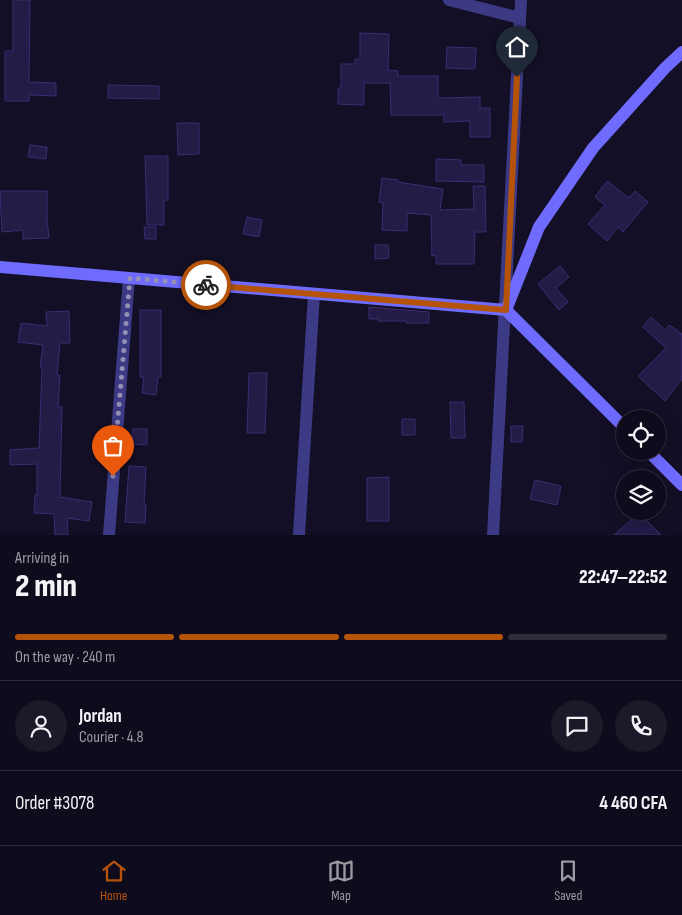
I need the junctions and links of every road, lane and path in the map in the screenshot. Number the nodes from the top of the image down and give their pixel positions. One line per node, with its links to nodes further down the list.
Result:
1 (449, 0): 3 (street)
2 (521, 0): 3 (street)
3 (520, 18): 8 (street)
4 (682, 52): 8 (street)
5 (0, 267): 6 (street)
6 (130, 278): 7 (street); 12 (street)
7 (314, 294): 8 (street); 13 (street)
8 (506, 310): 9 (street); 14 (street)
9 (616, 419)
10 (657, 460): 11 (street)
11 (682, 485)
12 (109, 535)
13 (299, 535)
14 (493, 535)

